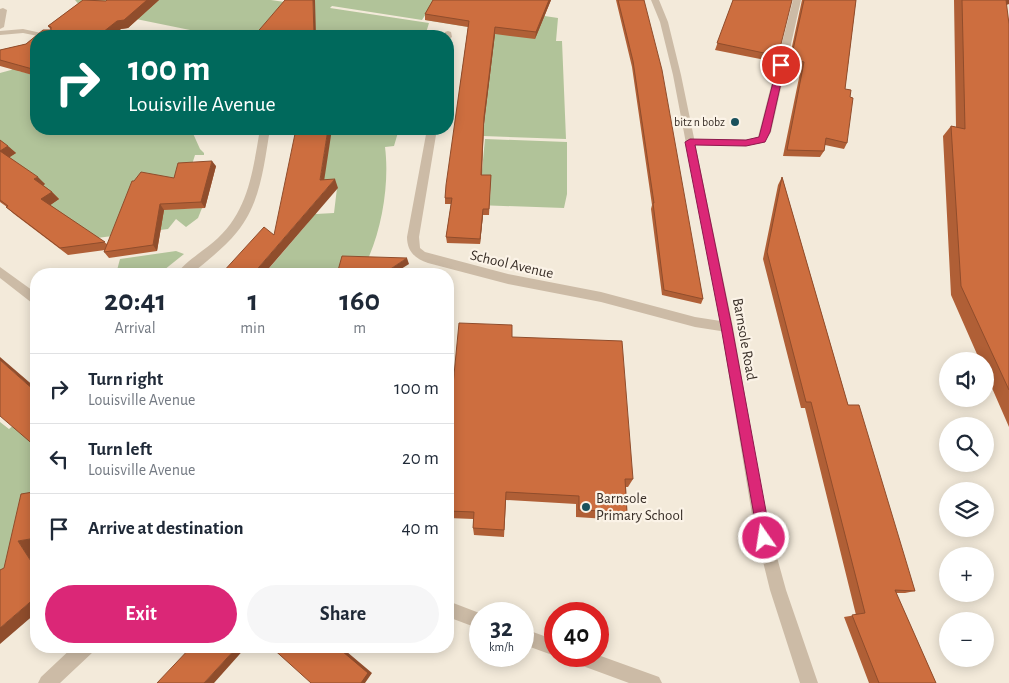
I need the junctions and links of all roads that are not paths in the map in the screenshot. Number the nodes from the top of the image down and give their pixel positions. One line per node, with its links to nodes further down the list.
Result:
1 (655, 0): 9 (street, Barnsole Road)
2 (797, 0): 9 (street)
3 (4, 10): 4 (street)
4 (0, 27)
5 (0, 33): 6 (street)
6 (30, 33)
7 (264, 135): 10 (street)
8 (431, 135): 13 (street, School Avenue)
9 (690, 142): 13 (street, Barnsole Road)
10 (191, 268)
11 (0, 272): 12 (street)
12 (30, 295)
13 (727, 327): 20 (street, Barnsole Road)
14 (454, 611): 15 (street)
15 (469, 617)
16 (79, 653): 18 (street)
17 (609, 667): 19 (street)
18 (47, 683)
19 (653, 683)
20 (809, 683)

